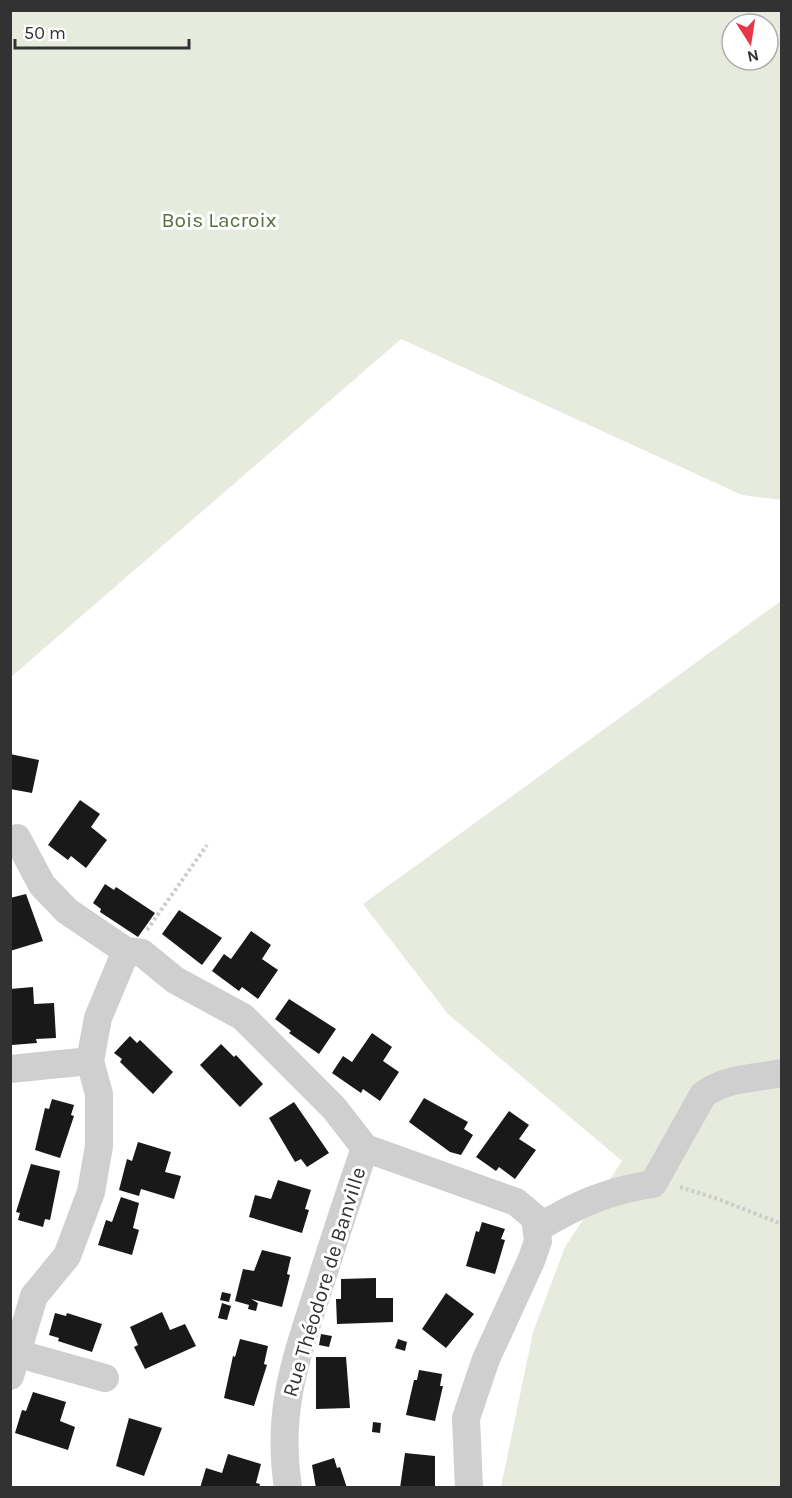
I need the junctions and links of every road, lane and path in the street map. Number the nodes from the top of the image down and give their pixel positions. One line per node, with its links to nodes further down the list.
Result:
1 (18, 838): 3 (street)
2 (207, 845): 3 (path)
3 (129, 951): 4 (street); 7 (street)
4 (90, 1061): 5 (street); 11 (street)
5 (10, 1069)
6 (782, 1073): 8 (street)
7 (365, 1148): 10 (street); 14 (street, Rue Théodore de Banville)
8 (653, 1184): 9 (path); 10 (street)
9 (782, 1224)
10 (538, 1228): 15 (street)
11 (22, 1295): 12 (street)
12 (15, 1365): 13 (street)
13 (105, 1378)
14 (288, 1488)
15 (469, 1488)

